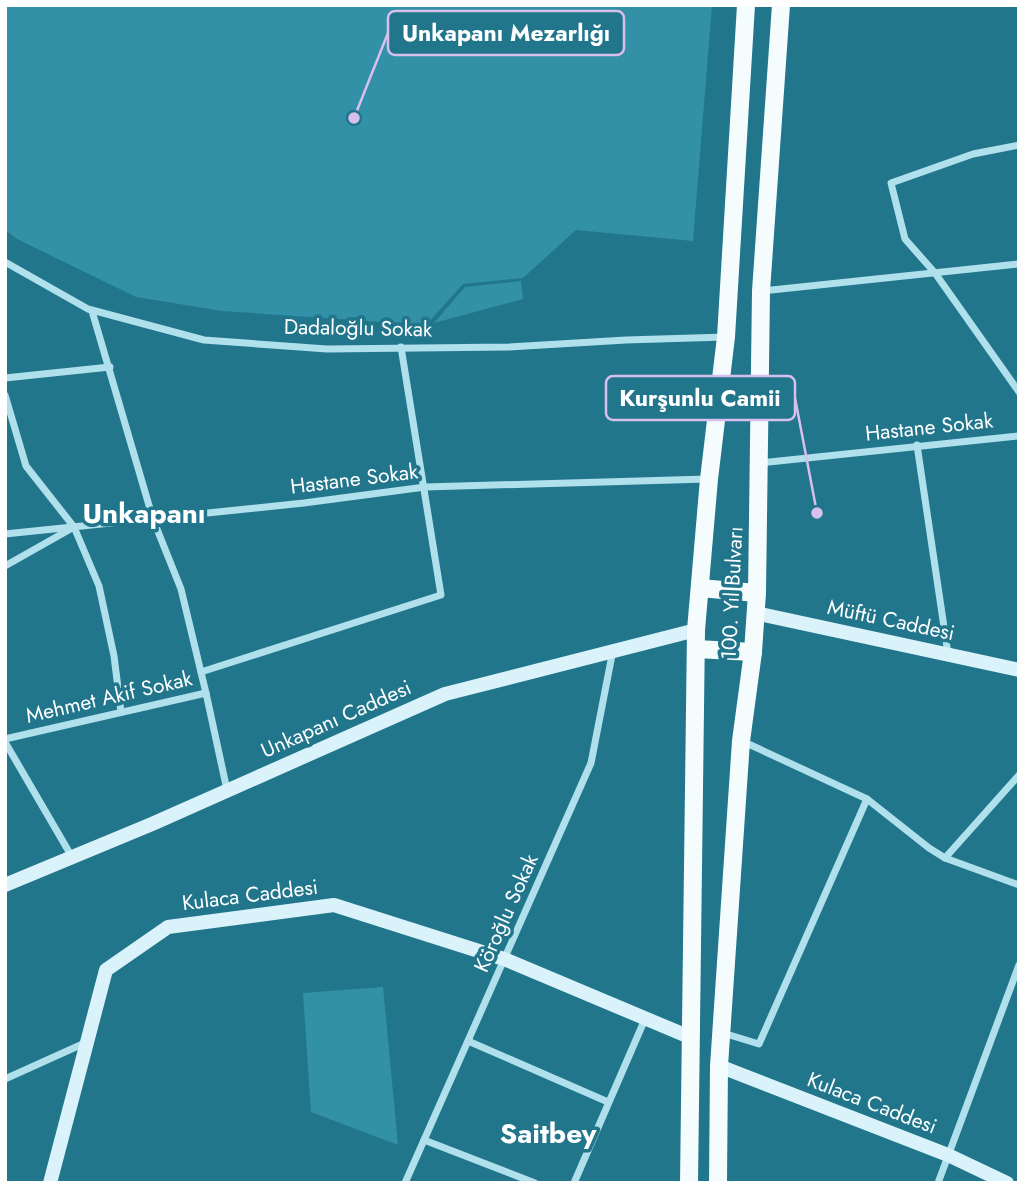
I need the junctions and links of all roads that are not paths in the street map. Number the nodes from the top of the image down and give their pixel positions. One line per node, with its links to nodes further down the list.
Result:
1 (746, 5): 9 (main road, 100. Yıl Bulvarı)
2 (781, 5): 7 (main road, 100. Yıl Bulvarı)
3 (1019, 145): 6 (street)
4 (5, 262): 8 (street, Dadaloğlu Sokak)
5 (1019, 264): 6 (street)
6 (935, 272): 7 (street); 13 (street)
7 (761, 291): 17 (main road, 100. Yıl Bulvarı)
8 (92, 311): 10 (street, Dadaloğlu Sokak); 11 (street)
9 (726, 337): 10 (street, Dadaloğlu Sokak); 18 (main road, 100. Yıl Bulvarı)
10 (401, 347): 19 (street)
11 (110, 367): 12 (street); 20 (street)
12 (5, 378)
13 (1019, 392)
14 (5, 395): 21 (street)
15 (1019, 436): 16 (street, Hastane Sokak)
16 (917, 445): 17 (street, Hastane Sokak); 31 (street)
17 (759, 463): 25 (main road, 100. Yıl Bulvarı)
18 (709, 479): 19 (street, Hastane Sokak); 24 (main road, 100. Yıl Bulvarı)
19 (425, 487): 20 (street, Hastane Sokak); 33 (street)
20 (153, 519): 21 (street, Hastane Sokak); 33 (street)
21 (74, 527): 22 (street, Hastane Sokak); 23 (street); 35 (street)
22 (5, 534)
23 (5, 566)
24 (700, 588): 25 (main road); 27 (main road, 100. Yıl Bulvarı)
25 (757, 593): 26 (main road, 100. Yıl Bulvarı)
26 (755, 613): 30 (main road, 100. Yıl Bulvarı); 31 (main road, Müftü Caddesi)
27 (696, 629): 28 (main road, 100. Yıl Bulvarı); 29 (main road, Unkapanı Caddesi)
28 (696, 649): 30 (main road); 49 (main road, 100. Yıl Bulvarı)
29 (613, 650): 39 (main road, Unkapanı Caddesi); 45 (street, Köroğlu Sokak)
30 (753, 652): 37 (main road, 100. Yıl Bulvarı)
31 (948, 654): 32 (main road, Müftü Caddesi)
32 (1019, 670)
33 (201, 672): 34 (street)
34 (206, 693): 35 (street, Mehmet Akif Sokak); 39 (street, Mehmet Akif Sokak)
35 (121, 712): 36 (street, Mehmet Akif Sokak)
36 (5, 740): 41 (street)
37 (741, 741): 40 (street); 48 (main road, 100. Yıl Bulvarı)
38 (1019, 775): 42 (street)
39 (227, 790): 41 (main road, Unkapanı Caddesi)
40 (867, 799): 42 (street); 48 (street)
41 (72, 857): 43 (main road, Unkapanı Caddesi)
42 (945, 858): 44 (street)
43 (5, 884)
44 (1019, 885)
45 (504, 959): 47 (main road, Kulaca Caddesi); 50 (main road, Kulaca Caddesi); 51 (street, Köroğlu Sokak)
46 (1019, 965): 56 (street)
47 (645, 1020): 49 (main road, Kulaca Caddesi); 54 (street)
48 (723, 1033): 52 (main road, 100. Yıl Bulvarı)
49 (692, 1038): 61 (main road, 100. Yıl Bulvarı)
50 (88, 1041): 53 (street); 57 (main road, Kulaca Caddesi)
51 (468, 1041): 54 (street); 55 (street, Köroğlu Sokak)
52 (719, 1066): 56 (main road, Kulaca Caddesi); 62 (main road, 100. Yıl Bulvarı)
53 (5, 1079)
54 (608, 1102): 60 (street)
55 (424, 1140): 58 (street, Köroğlu Sokak); 59 (street)
56 (948, 1155): 63 (street); 64 (main road, Kulaca Caddesi)
57 (50, 1183)
58 (405, 1183)
59 (535, 1183)
60 (574, 1183)
61 (688, 1183)
62 (718, 1183)
63 (938, 1183)
64 (1007, 1183)

